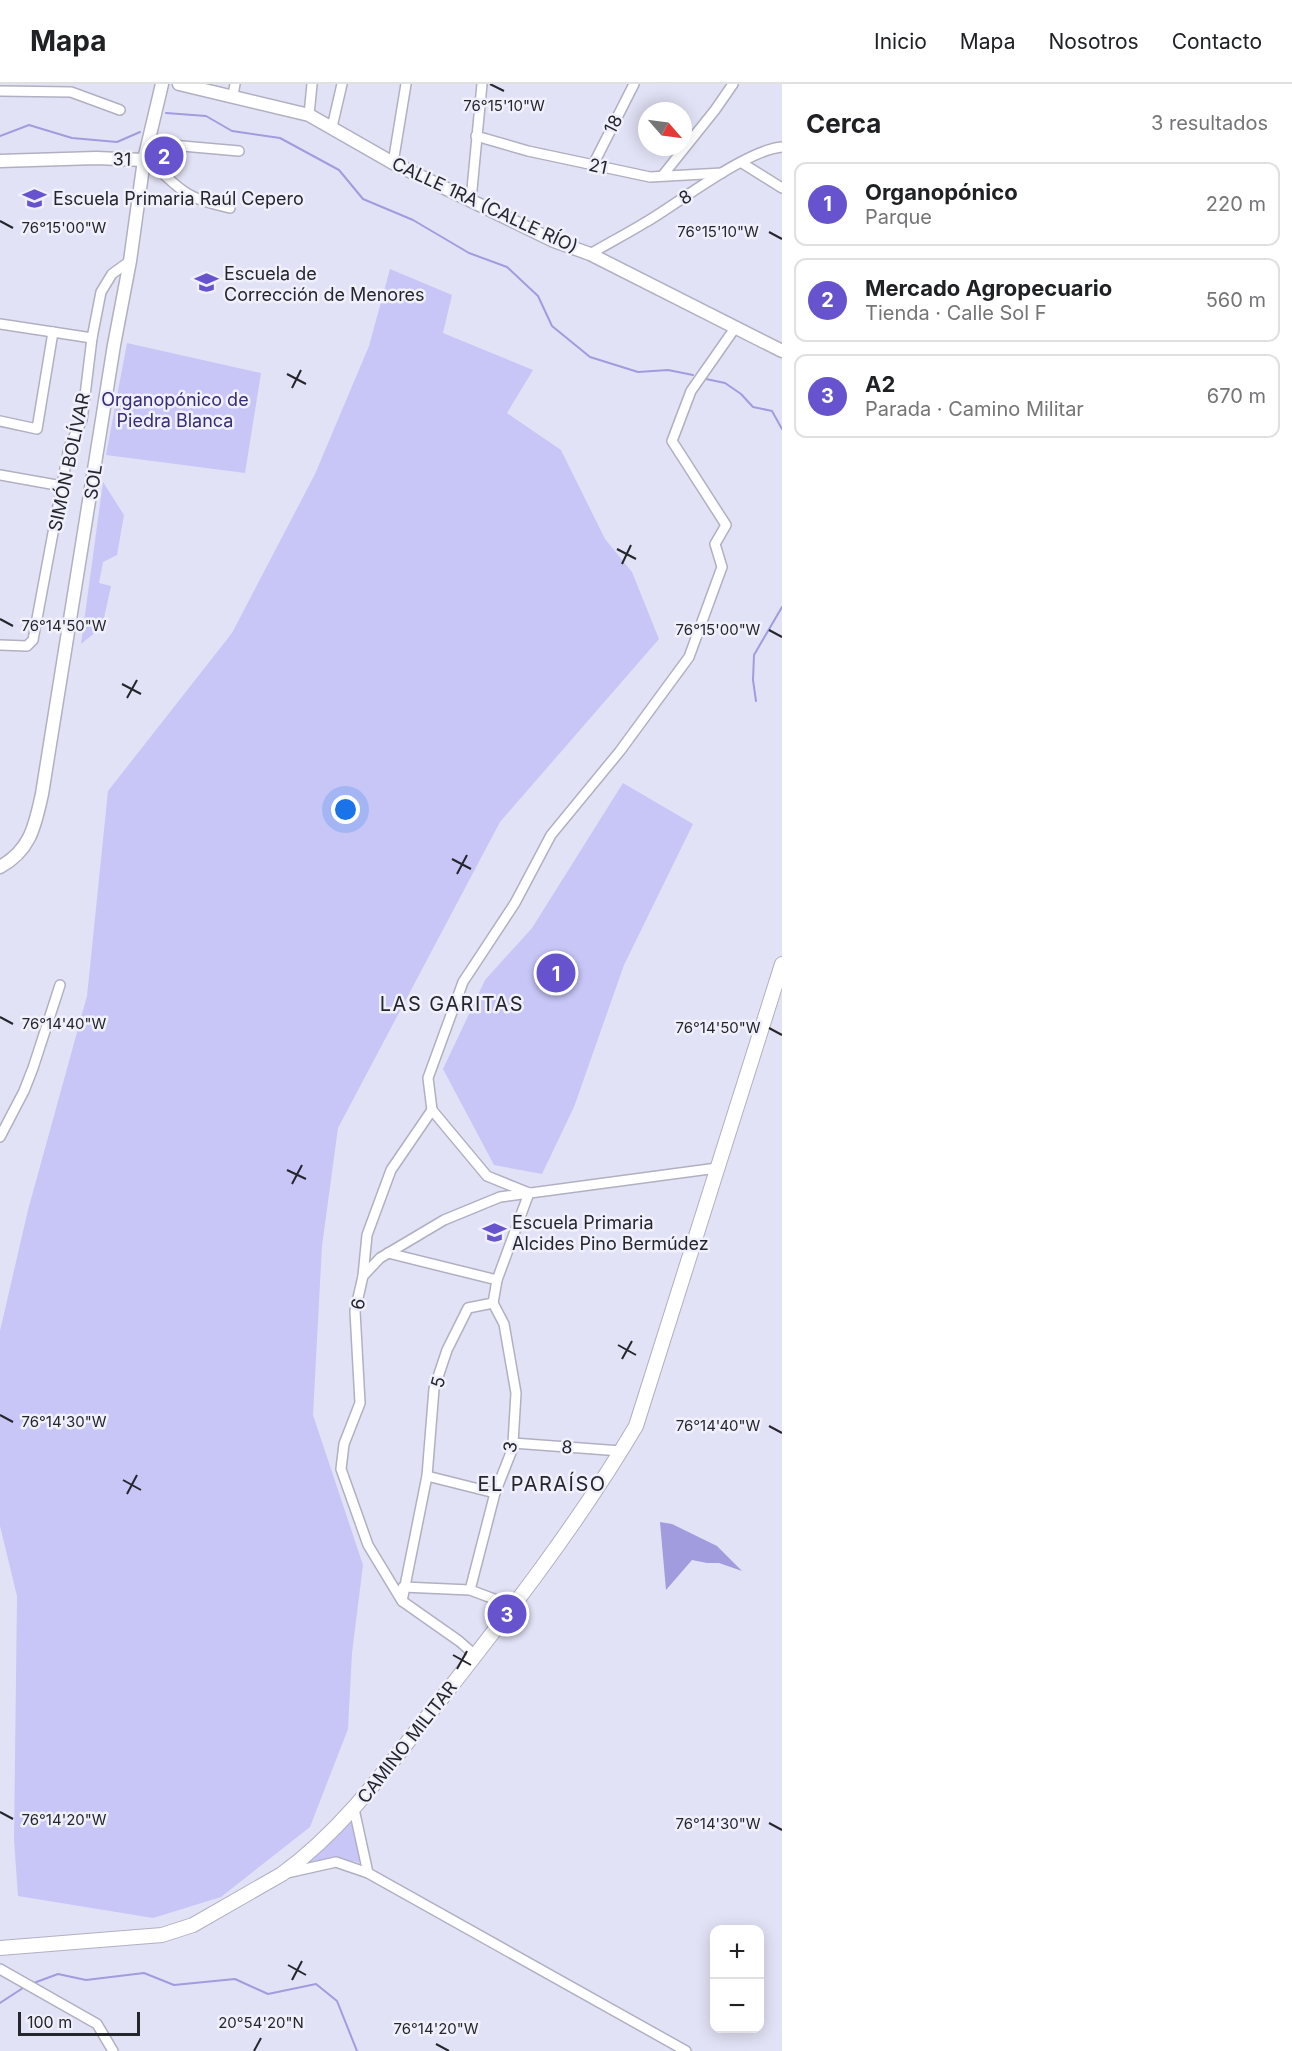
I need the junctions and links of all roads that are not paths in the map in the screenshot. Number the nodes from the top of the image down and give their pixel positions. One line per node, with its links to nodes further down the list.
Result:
1 (162, 84): 16 (street, SOL)
2 (179, 84): 11 (street, CALLE 1RA (CALLE RÍO))
3 (312, 84): 13 (street)
4 (342, 84): 14 (street)
5 (406, 84): 21 (street)
6 (482, 84): 15 (street)
7 (634, 84): 23 (street, 18)
8 (733, 84): 25 (street)
9 (71, 88): 10 (street); 12 (street)
10 (0, 90)
11 (234, 90): 13 (street, CALLE 1RA (CALLE RÍO))
12 (120, 110)
13 (309, 115): 14 (street, CALLE 1RA (CALLE RÍO))
14 (333, 127): 21 (street, CALLE 1RA (CALLE RÍO))
15 (476, 136): 23 (street, 21); 27 (street)
16 (148, 143): 18 (street); 20 (street, SOL)
17 (782, 147): 22 (street, 8)
18 (239, 151)
19 (0, 160): 20 (street, 31)
20 (144, 160): 28 (street, 31); 30 (street, SOL)
21 (393, 163): 27 (street, CALLE 1RA (CALLE RÍO))
22 (742, 163): 24 (street, 8); 26 (street)
23 (593, 165): 25 (street, 21)
24 (722, 173): 25 (street, 21); 29 (street, 8)
25 (663, 175)
26 (782, 188)
27 (471, 200): 29 (street, CALLE 1RA (CALLE RÍO))
28 (230, 208)
29 (590, 254): 32 (street, CALLE 1RA (CALLE RÍO))
30 (130, 261): 34 (street, SIMÓN BOLÍVAR); 40 (street, SOL)
31 (0, 324): 33 (street)
32 (735, 328): 35 (street, CALLE 1RA (CALLE RÍO)); 43 (street)
33 (53, 332): 34 (street); 36 (street)
34 (92, 338): 38 (street, SIMÓN BOLÍVAR)
35 (782, 351)
36 (0, 421)
37 (0, 475): 38 (street)
38 (62, 486): 39 (street, SIMÓN BOLÍVAR)
39 (0, 645)
40 (0, 867)
41 (782, 963): 45 (main road, CAMINO MILITAR)
42 (60, 985): 44 (street)
43 (432, 1110): 46 (street); 48 (street)
44 (0, 1137)
45 (717, 1168): 46 (street, 6); 52 (main road, CAMINO MILITAR)
46 (529, 1193): 47 (street, 6); 49 (street)
47 (388, 1254): 48 (street, 6); 49 (street)
48 (363, 1276): 57 (street, 6)
49 (497, 1280): 50 (street)
50 (493, 1303): 51 (street, 3); 53 (street, 5)
51 (513, 1443): 52 (street, 8); 54 (street, 3)
52 (621, 1451): 58 (main road, CAMINO MILITAR)
53 (426, 1476): 54 (street); 55 (street, 5)
54 (495, 1493): 56 (street, 3)
55 (403, 1587): 56 (street); 57 (street, 5)
56 (470, 1590): 58 (street)
57 (402, 1601): 59 (street, 6)
58 (513, 1606): 59 (main road, CAMINO MILITAR)
59 (476, 1656): 60 (main road, CAMINO MILITAR)
60 (354, 1809): 61 (street); 62 (main road, CAMINO MILITAR)
61 (368, 1873): 62 (street); 66 (street)
62 (282, 1874): 63 (main road, CAMINO MILITAR)
63 (0, 1948)
64 (0, 1969): 65 (street)
65 (113, 2051)
66 (686, 2051)

